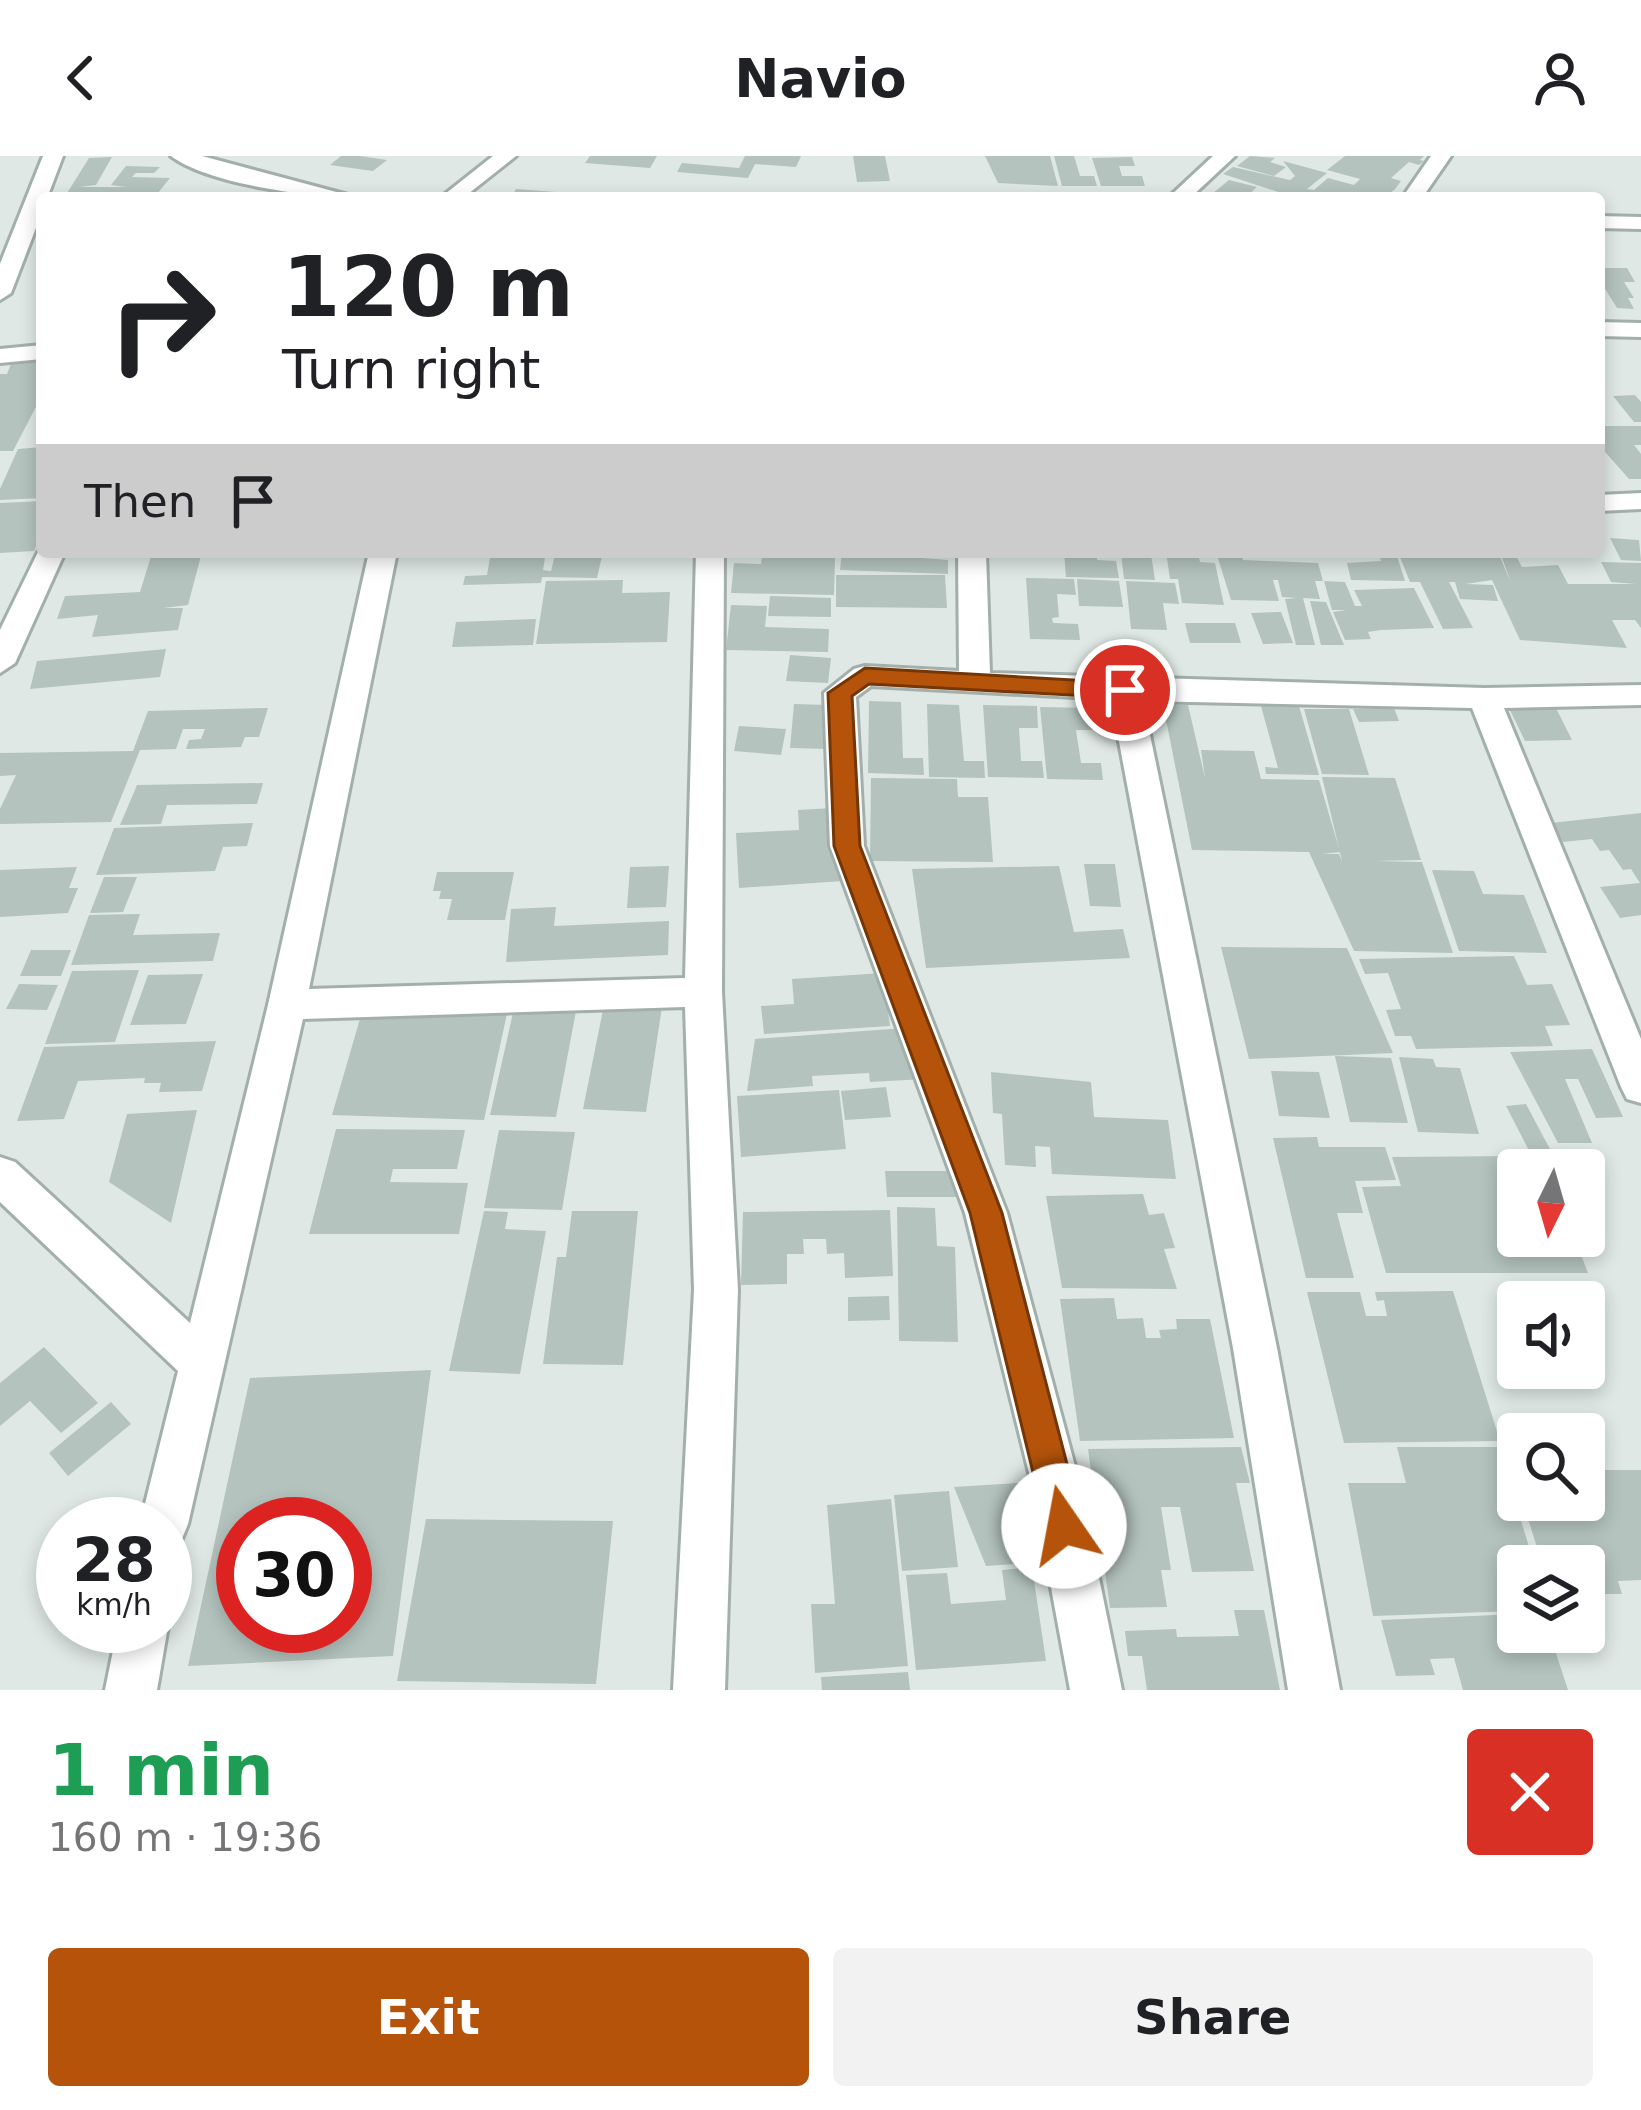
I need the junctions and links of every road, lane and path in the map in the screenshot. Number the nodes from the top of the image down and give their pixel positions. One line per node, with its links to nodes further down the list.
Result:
1 (53, 156): 8 (street)
2 (181, 156): 7 (street)
3 (506, 156): 9 (street)
4 (1189, 156): 6 (street)
5 (1441, 156): 11 (street)
6 (1224, 157): 10 (street)
7 (260, 190)
8 (39, 192)
9 (458, 192)
10 (1185, 192)
11 (1416, 192)
12 (36, 200): 15 (street)
13 (1605, 221): 14 (street)
14 (1641, 223)
15 (0, 292)
16 (1605, 329): 17 (street)
17 (1641, 331)
18 (36, 353): 19 (street)
19 (0, 356)
20 (1641, 500): 21 (street)
21 (1605, 503)
22 (48, 558): 26 (street)
23 (382, 558): 32 (street)
24 (710, 558): 31 (street)
25 (972, 558): 27 (street)
26 (0, 663)
27 (975, 682): 28 (street); 40 (street)
28 (1125, 690): 30 (street); 41 (street)
29 (1641, 695): 30 (street)
30 (1484, 698): 33 (street)
31 (703, 992): 32 (street); 39 (street)
32 (287, 1005): 35 (street)
33 (1641, 1088)
34 (0, 1175): 35 (street)
35 (202, 1364): 36 (street)
36 (170, 1497)
37 (137, 1653): 38 (street)
38 (130, 1690)
39 (699, 1690)
40 (1096, 1690)
41 (1314, 1690)

